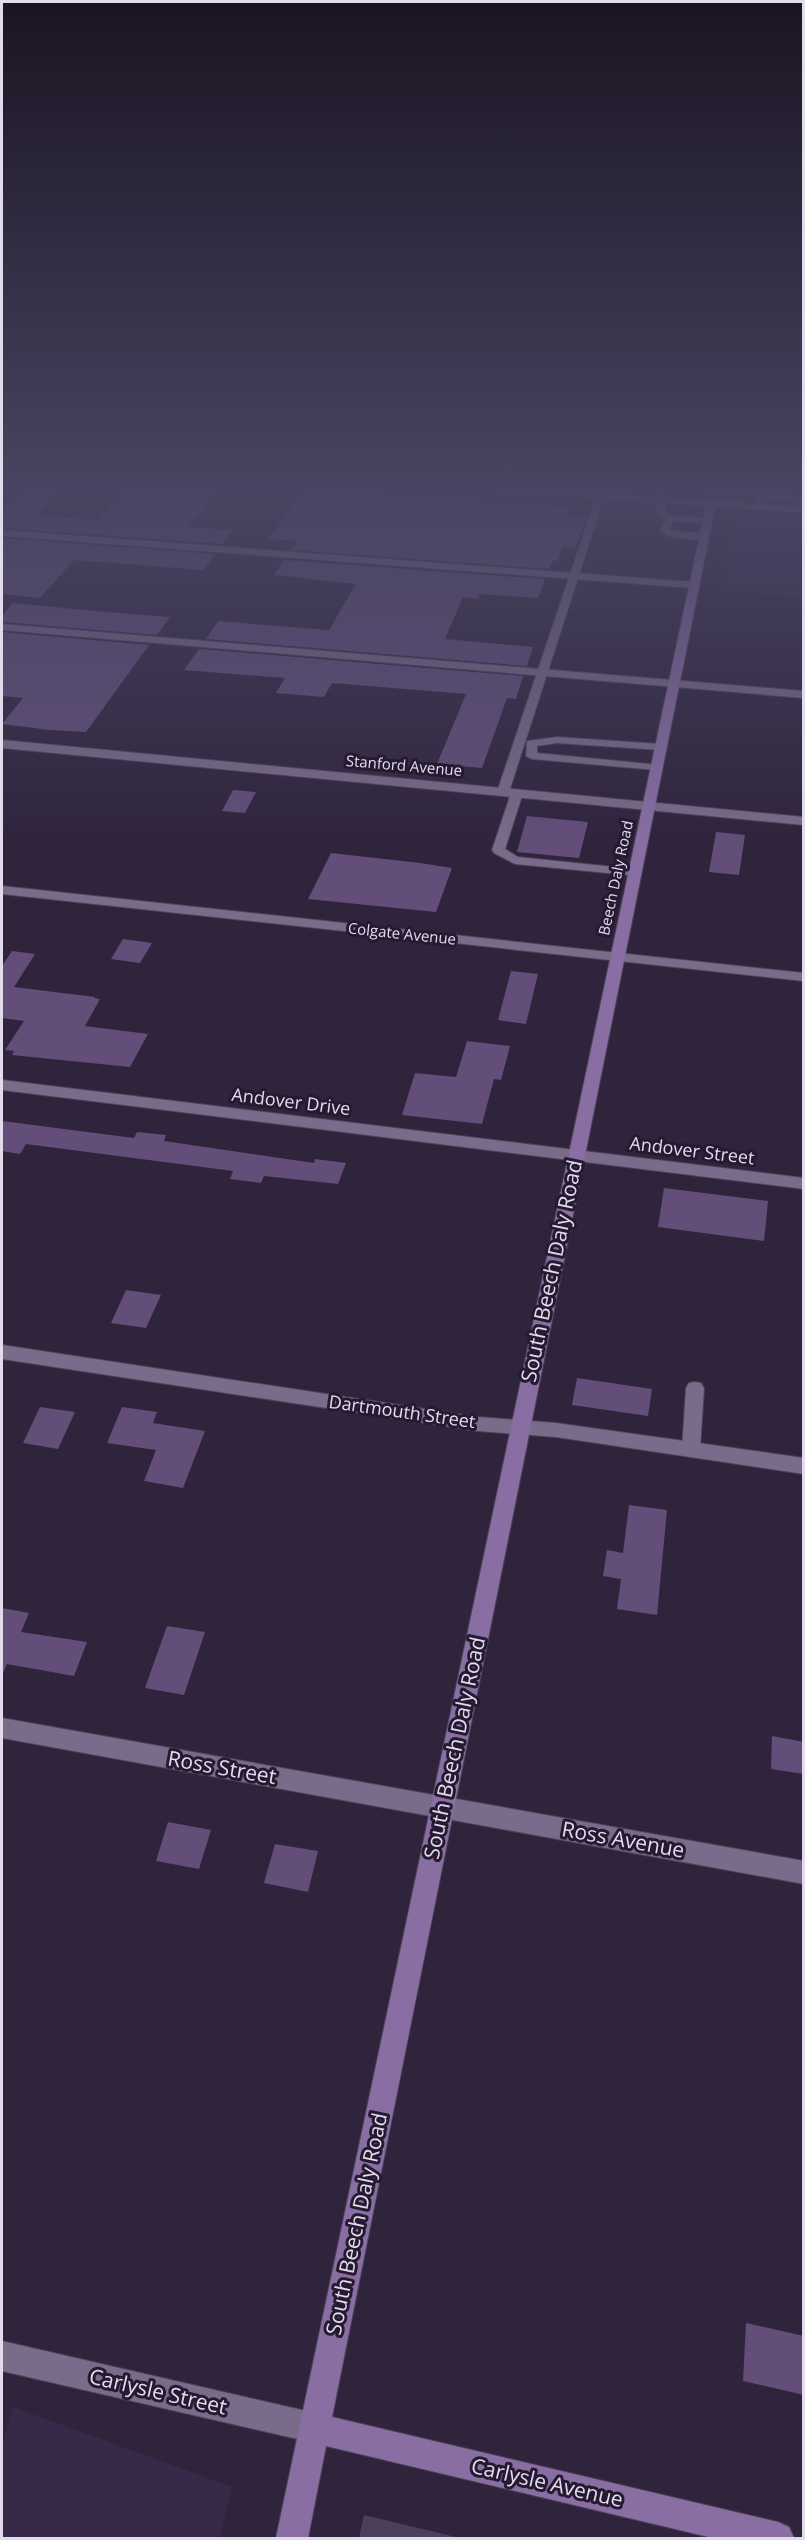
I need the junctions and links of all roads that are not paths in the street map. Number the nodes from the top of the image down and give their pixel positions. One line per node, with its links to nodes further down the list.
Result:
1 (565, 607): 4 (lane)
2 (689, 607): 5 (main road)
3 (2, 627): 4 (street)
4 (542, 673): 5 (street); 10 (lane)
5 (673, 684): 6 (street); 8 (main road)
6 (804, 695)
7 (2, 744): 10 (street, Stanford Avenue)
8 (660, 747): 9 (main road); 9 (lane)
9 (656, 767): 12 (main road)
10 (503, 792): 11 (street, Stanford Avenue)
11 (517, 793): 12 (street, Stanford Avenue); 14 (lane)
12 (648, 806): 13 (street, Stanford Avenue); 14 (main road, Beech Daly Road)
13 (804, 821)
14 (634, 873): 16 (main road, Beech Daly Road)
15 (2, 890): 16 (street, Colgate Avenue)
16 (617, 957): 17 (street, Colgate Avenue); 19 (main road, South Beech Daly Road)
17 (804, 977)
18 (2, 1085): 19 (street, Andover Drive)
19 (576, 1156): 20 (street, Andover Street); 23 (main road, South Beech Daly Road)
20 (804, 1184)
21 (2, 1352): 23 (street, Dartmouth Street)
22 (695, 1388): 24 (lane)
23 (521, 1427): 24 (street, Dartmouth Street); 27 (main road, South Beech Daly Road)
24 (691, 1449): 25 (street, Dartmouth Street)
25 (804, 1466)
26 (2, 1728): 27 (street, Ross Street)
27 (443, 1807): 28 (street, Ross Avenue); 30 (main road, South Beech Daly Road)
28 (804, 1873)
29 (2, 2356): 30 (street, Carlysle Street)
30 (315, 2428): 31 (main road, South Beech Daly Road); 32 (main road, Carlysle Avenue)
31 (292, 2538)
32 (778, 2538)

